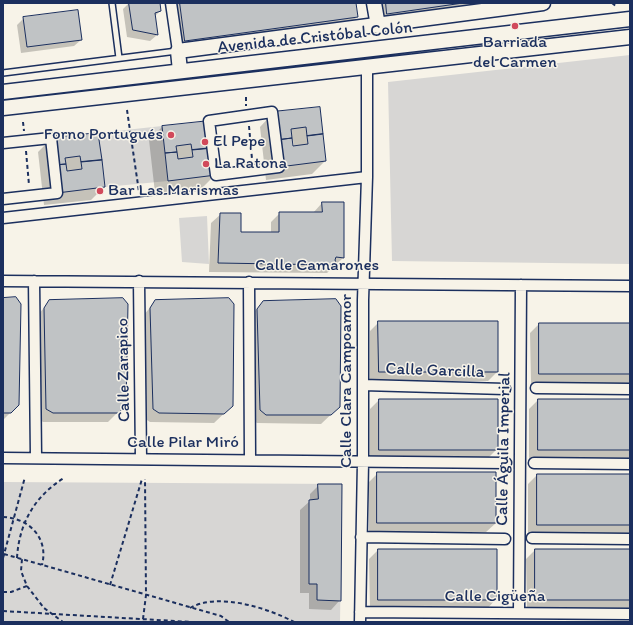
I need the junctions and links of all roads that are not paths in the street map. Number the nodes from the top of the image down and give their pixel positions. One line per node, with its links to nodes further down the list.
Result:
1 (112, 3): 9 (lane)
2 (171, 3): 8 (street)
3 (374, 3): 6 (main road)
4 (543, 3): 6 (main road)
5 (630, 20): 11 (main road, Avenida de Cristóbal Colón)
6 (378, 26): 8 (main road)
7 (630, 37): 10 (main road, Avenida de Cristóbal Colón)
8 (178, 51): 9 (lane); 11 (main road)
9 (119, 58): 12 (lane)
10 (366, 68): 14 (main road, Avenida de Cristóbal Colón); 17 (street, Calle Clara Campoamor)
11 (180, 71): 13 (main road, Avenida de Cristóbal Colón)
12 (3, 73)
13 (3, 92)
14 (3, 108)
15 (3, 143): 18 (street)
16 (253, 171): 16 (street)
17 (367, 177): 19 (street); 24 (street, Calle Clara Campoamor)
18 (3, 199)
19 (3, 218)
20 (3, 281): 21 (street, Calle Camarones)
21 (34, 281): 22 (street, Calle Camarones); 31 (street)
22 (139, 281): 23 (street, Calle Camarones); 33 (street, Calle Zarapico)
23 (249, 282): 24 (street, Calle Camarones); 34 (street)
24 (364, 283): 25 (street, Calle Camarones); 27 (street, Calle Clara Campoamor)
25 (521, 285): 26 (street, Calle Camarones); 43 (street, Calle Águila Imperial)
26 (630, 286)
27 (363, 385): 30 (street, Calle Garcilla); 35 (street, Calle Clara Campoamor)
28 (536, 388): 29 (street)
29 (630, 388)
30 (506, 389)
31 (36, 457): 32 (street, Calle Pilar Miró); 33 (street, Calle Pilar Miró)
32 (3, 458)
33 (141, 459): 34 (street, Calle Pilar Miró)
34 (250, 459): 35 (street, Calle Pilar Miró)
35 (363, 462): 36 (street, Calle Pilar Miró); 39 (street, Calle Clara Campoamor)
36 (506, 463)
37 (534, 463): 38 (street)
38 (630, 464)
39 (362, 537): 41 (street); 45 (street, Calle Clara Campoamor)
40 (532, 538): 42 (street)
41 (504, 539)
42 (630, 539)
43 (519, 613): 44 (street, Calle Cigüeña); 45 (street, Calle Cigüeña)
44 (630, 614)
45 (360, 617)

